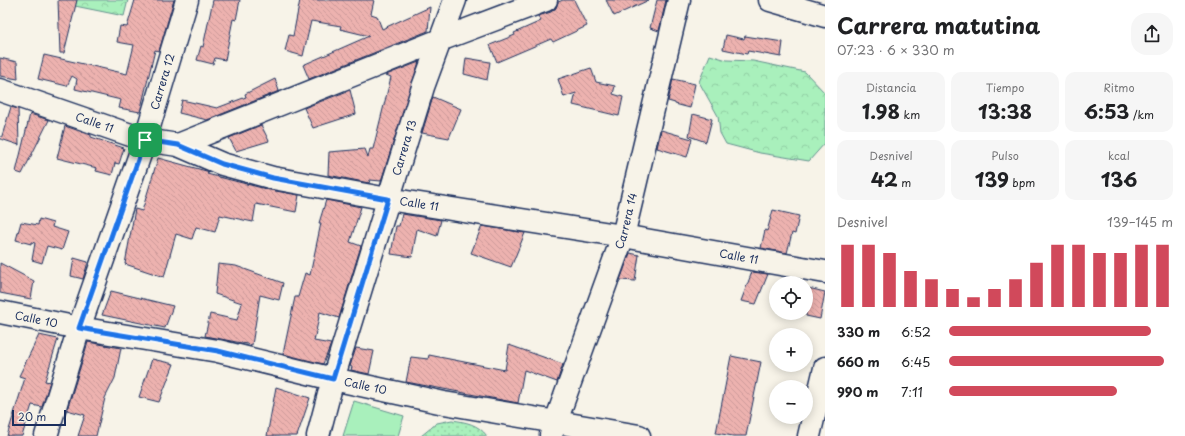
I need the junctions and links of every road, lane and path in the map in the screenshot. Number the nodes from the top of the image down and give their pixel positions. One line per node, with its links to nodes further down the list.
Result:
1 (186, 0): 9 (street, Carrera 12)
2 (455, 0): 7 (street, Carrera 13)
3 (546, 0): 7 (street)
4 (679, 0): 12 (street, Carrera 14)
5 (770, 0): 6 (street)
6 (825, 16)
7 (440, 40): 10 (street); 11 (street, Carrera 13)
8 (0, 90): 9 (street, Calle 11)
9 (145, 140): 10 (street, Calle 11); 15 (street, Carrera 12)
10 (178, 145): 11 (street, Calle 11)
11 (388, 199): 12 (street, Calle 11); 17 (street, Carrera 13)
12 (623, 236): 13 (street, Calle 11); 18 (street, Carrera 14)
13 (825, 272)
14 (0, 312): 15 (street, Calle 10)
15 (79, 328): 17 (street, Calle 10); 19 (street, Carrera 12)
16 (825, 368): 22 (street)
17 (333, 379): 18 (street, Calle 10); 20 (street, Carrera 13)
18 (553, 429): 21 (street, Calle 10)
19 (46, 436)
20 (318, 436)
21 (639, 436)
22 (809, 436)

